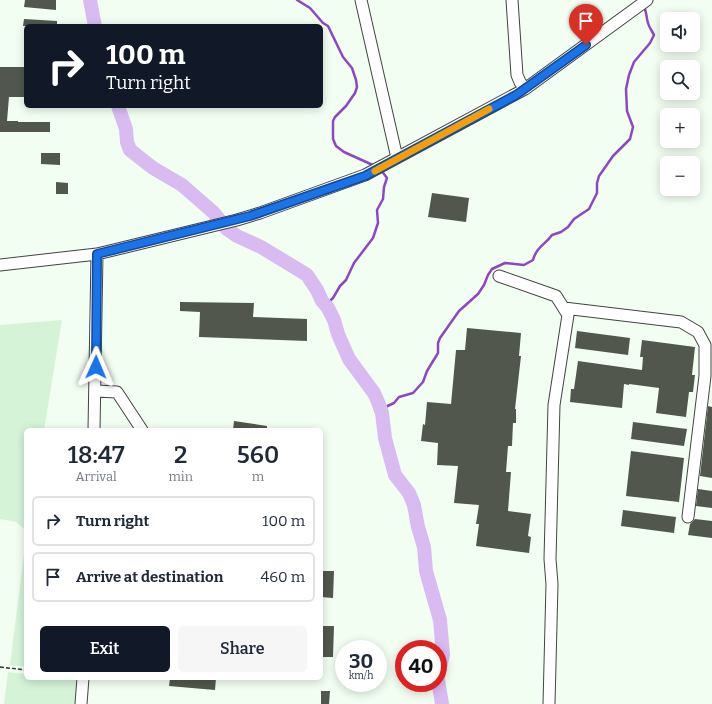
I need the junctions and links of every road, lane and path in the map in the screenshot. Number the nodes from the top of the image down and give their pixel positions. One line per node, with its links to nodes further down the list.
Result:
1 (361, 0): 5 (street)
2 (512, 0): 4 (street)
3 (647, 0): 4 (street)
4 (525, 89): 5 (street)
5 (397, 158): 6 (street)
6 (97, 254): 7 (street); 10 (street)
7 (0, 266)
8 (499, 276): 9 (street)
9 (564, 308): 13 (street); 18 (street)
10 (96, 391): 11 (street); 12 (street)
11 (94, 428)
12 (141, 428)
13 (688, 517)
14 (0, 667): 15 (path)
15 (24, 670)
16 (83, 680): 17 (street)
17 (82, 704)
18 (549, 704)

